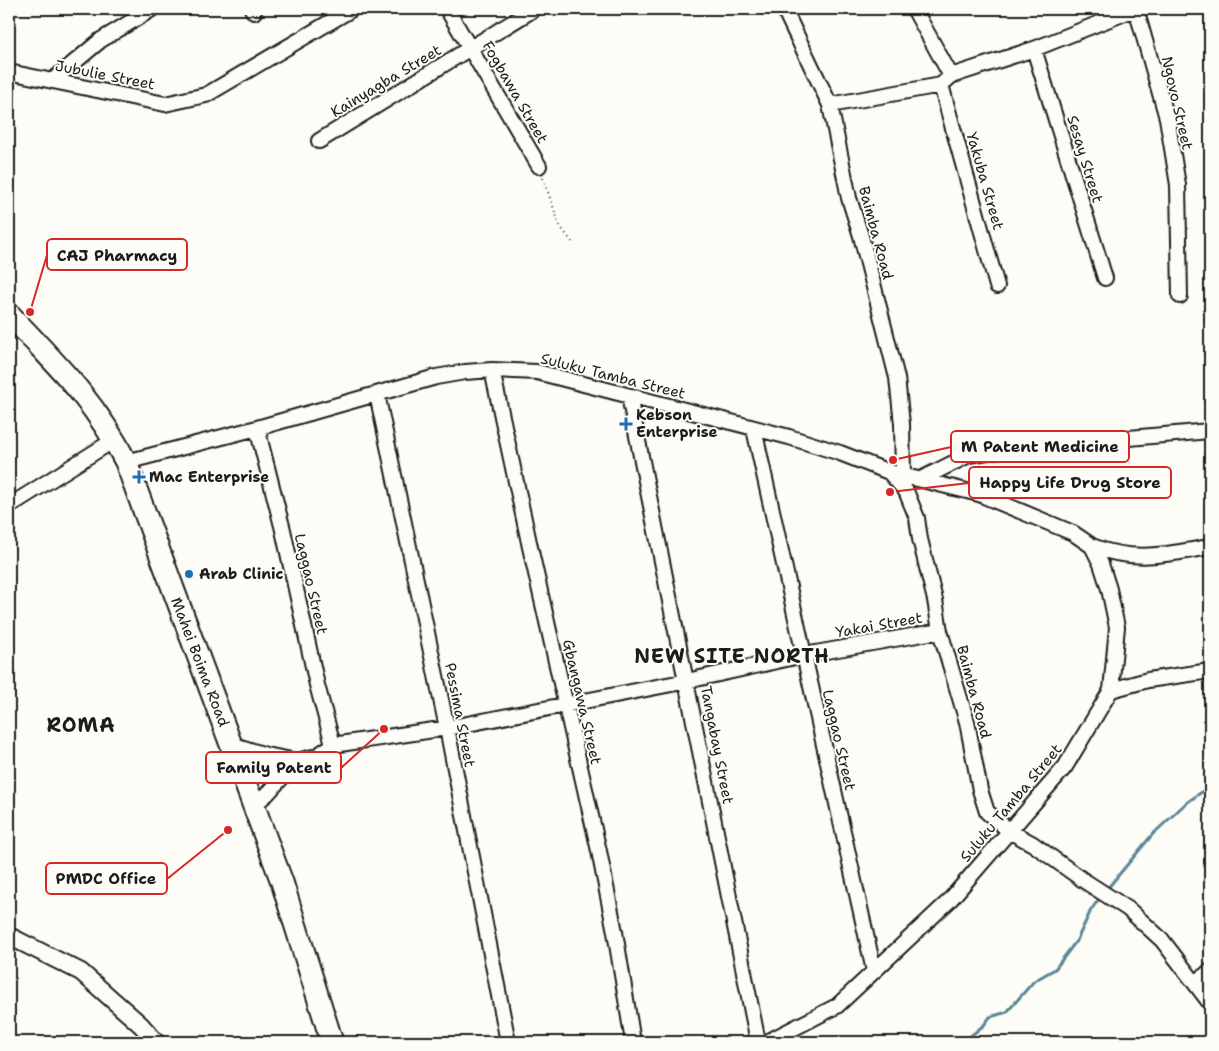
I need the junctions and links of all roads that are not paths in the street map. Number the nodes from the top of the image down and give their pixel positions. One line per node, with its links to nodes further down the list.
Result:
1 (152, 9): 12 (street)
2 (352, 9): 12 (street, Jubulie Street)
3 (447, 9): 8 (street, Fogbawa Street)
4 (534, 9): 8 (street, Kainyagba Street)
5 (784, 9): 13 (street, Baimba Road)
6 (914, 9): 11 (street, Yakuba Street)
7 (1135, 9): 9 (street); 18 (street, Ngovo Street)
8 (471, 48): 14 (street, Kainyagba Street); 15 (street, Fogbawa Street)
9 (1034, 49): 11 (street); 16 (street, Sesay Street)
10 (9, 72): 12 (street, Jubulie Street)
11 (946, 80): 13 (street); 17 (street, Yakuba Street)
12 (52, 81)
13 (830, 105): 29 (street, Baimba Road)
14 (319, 141)
15 (538, 166)
16 (1105, 278)
17 (997, 286)
18 (1180, 296)
19 (9, 314): 26 (main road, Mahei Boima Road)
20 (492, 370): 21 (street, Suluku Tamba Street); 22 (street, Suluku Tamba Street); 39 (street, Gbangawa Street)
21 (377, 394): 23 (street, Suluku Tamba Street); 40 (street, Pessima Street)
22 (629, 396): 24 (street, Suluku Tamba Street); 37 (street, Tangabay Street)
23 (256, 428): 27 (street, Suluku Tamba Street); 42 (street, Laggao Street)
24 (754, 429): 28 (street, Suluku Tamba Street); 35 (street, Laggao Street)
25 (1210, 431): 30 (street)
26 (114, 440): 27 (main road, Mahei Boima Road); 31 (street)
27 (126, 462): 41 (main road, Mahei Boima Road)
28 (889, 472): 29 (street, Suluku Tamba Street); 34 (street, Baimba Road)
29 (904, 475): 30 (street, Suluku Tamba Street)
30 (921, 480): 32 (street, Suluku Tamba Street)
31 (9, 506)
32 (1092, 546): 33 (street); 38 (street, Suluku Tamba Street)
33 (1210, 547)
34 (940, 631): 35 (street, Yakai Street); 45 (street, Baimba Road)
35 (804, 655): 37 (street, Yakai Street); 47 (street, Laggao Street)
36 (1210, 671): 38 (street)
37 (687, 681): 39 (street, Yakai Street); 55 (street, Tangabay Street)
38 (1111, 690): 45 (street, Suluku Tamba Street)
39 (565, 704): 40 (street, Yakai Street); 54 (street, Gbangawa Street)
40 (447, 728): 42 (street, Yakai Street); 53 (street, Pessima Street)
41 (231, 744): 43 (street, Yakai Street); 44 (main road, Mahei Boima Road)
42 (334, 746): 43 (street, Yakai Street)
43 (297, 761): 44 (street)
44 (254, 805): 52 (main road, Mahei Boima Road)
45 (1010, 832): 47 (street, Suluku Tamba Street); 49 (street, Baimba Road)
46 (9, 936): 51 (street)
47 (874, 971): 56 (street, Suluku Tamba Street)
48 (1210, 971): 49 (street)
49 (1196, 983): 50 (street, Baimba Road)
50 (1210, 1003)
51 (156, 1042)
52 (332, 1042)
53 (508, 1042)
54 (632, 1042)
55 (758, 1042)
56 (767, 1042)

